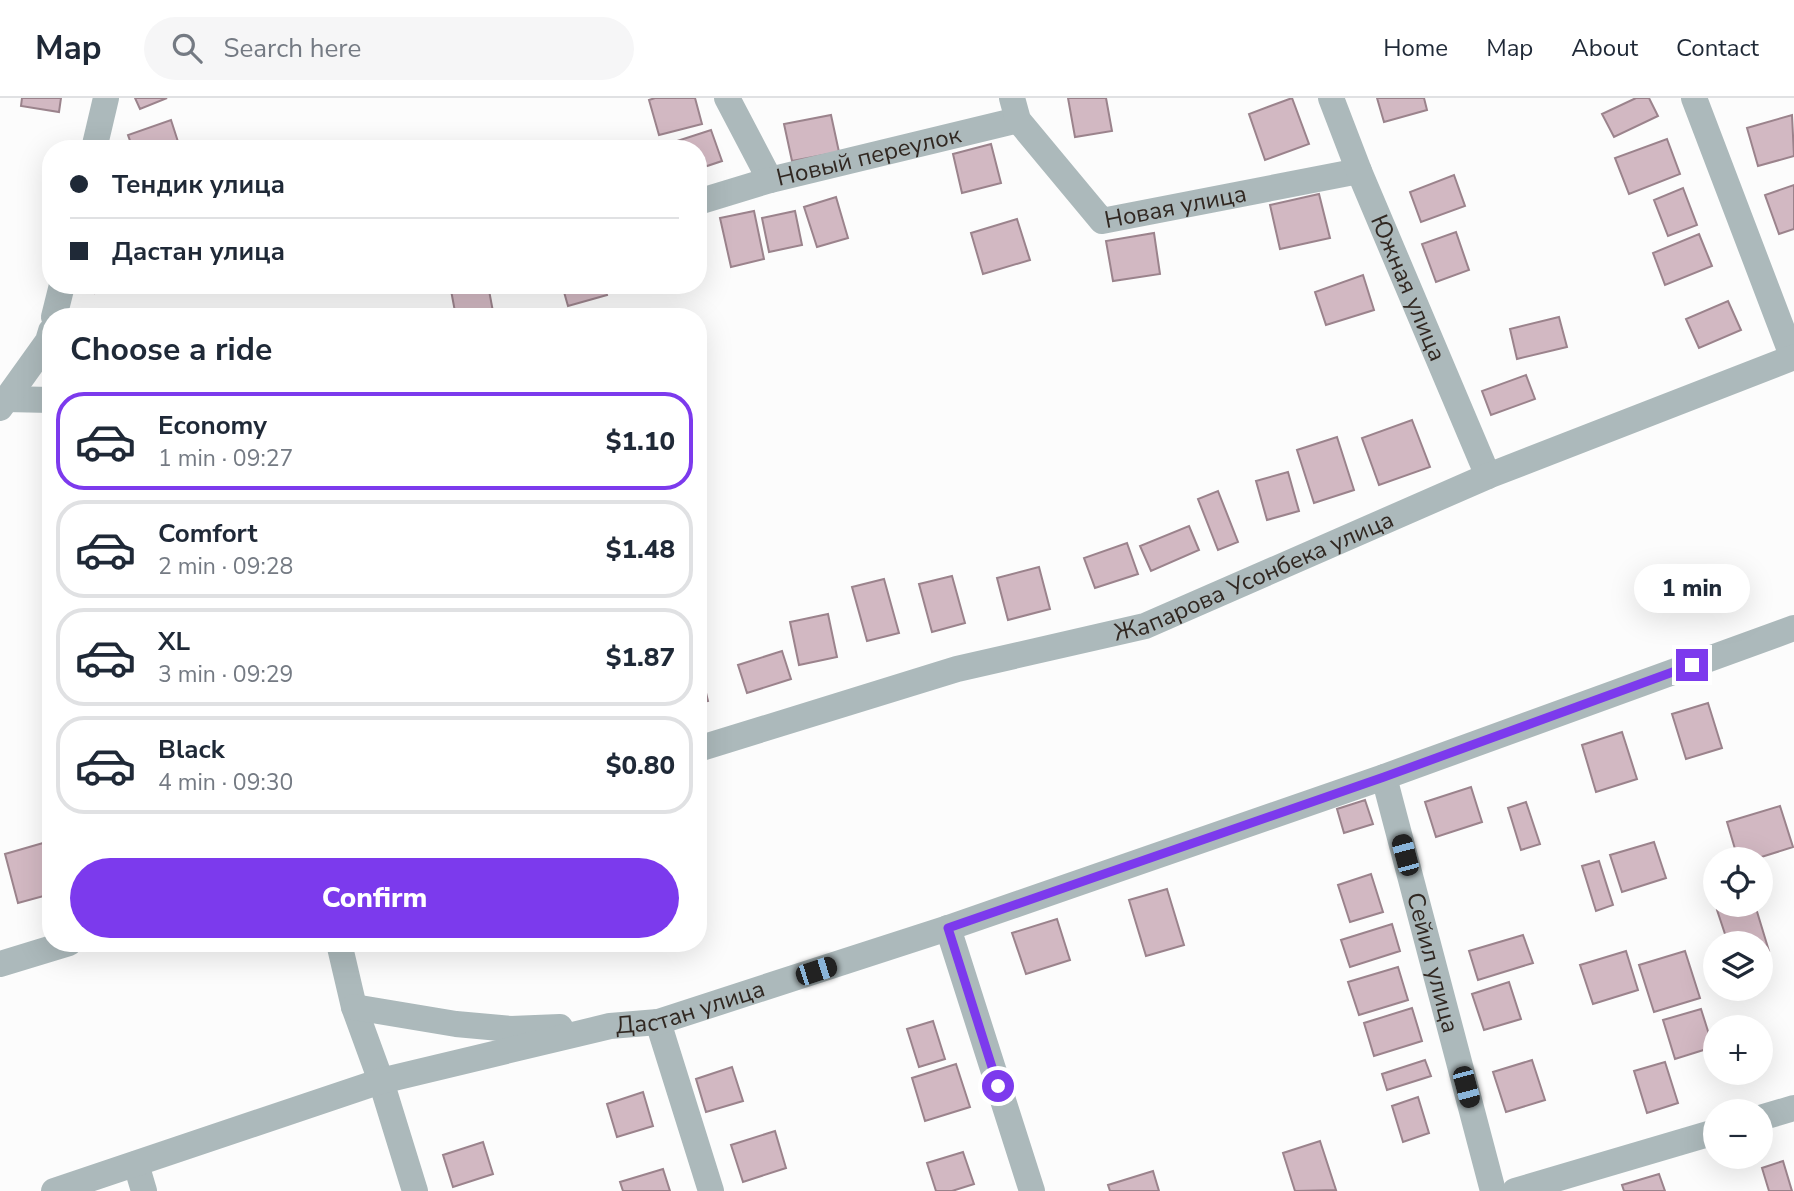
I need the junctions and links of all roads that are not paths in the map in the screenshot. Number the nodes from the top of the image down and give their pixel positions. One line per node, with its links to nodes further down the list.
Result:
1 (106, 98): 6 (street)
2 (727, 98): 8 (street, Новый переулок)
3 (1331, 98): 7 (street, Южная улица)
4 (1694, 98): 11 (street)
5 (1015, 109): 7 (street, Новая улица); 8 (street, Новый переулок)
6 (96, 140)
7 (1359, 171): 14 (street, Южная улица)
8 (770, 180): 9 (street)
9 (707, 199)
10 (42, 349): 13 (street)
11 (1794, 358): 14 (street, Жапарова Усонбека улица)
12 (42, 401): 13 (street)
13 (3, 403)
14 (1489, 476): 16 (street, Жапарова Усонбека улица)
15 (1794, 628): 17 (street, Дастан улица)
16 (707, 746)
17 (1384, 777): 18 (street, Дастан улица); 35 (street, Сейил улица)
18 (948, 928): 23 (street, Дастан улица); 34 (street)
19 (42, 951): 21 (street)
20 (341, 952): 22 (street)
21 (0, 964)
22 (354, 1007): 24 (street); 25 (street)
23 (658, 1022): 24 (street, Дастан улица); 33 (street)
24 (610, 1026): 25 (street, Дастан улица)
25 (381, 1081): 29 (street, Дастан улица); 32 (street)
26 (1794, 1108): 27 (street)
27 (1773, 1114)
28 (1703, 1136): 36 (street)
29 (136, 1164): 30 (street, Дастан улица); 31 (street)
30 (54, 1191)
31 (144, 1191)
32 (415, 1191)
33 (711, 1191)
34 (1032, 1191)
35 (1493, 1191)
36 (1515, 1191)

